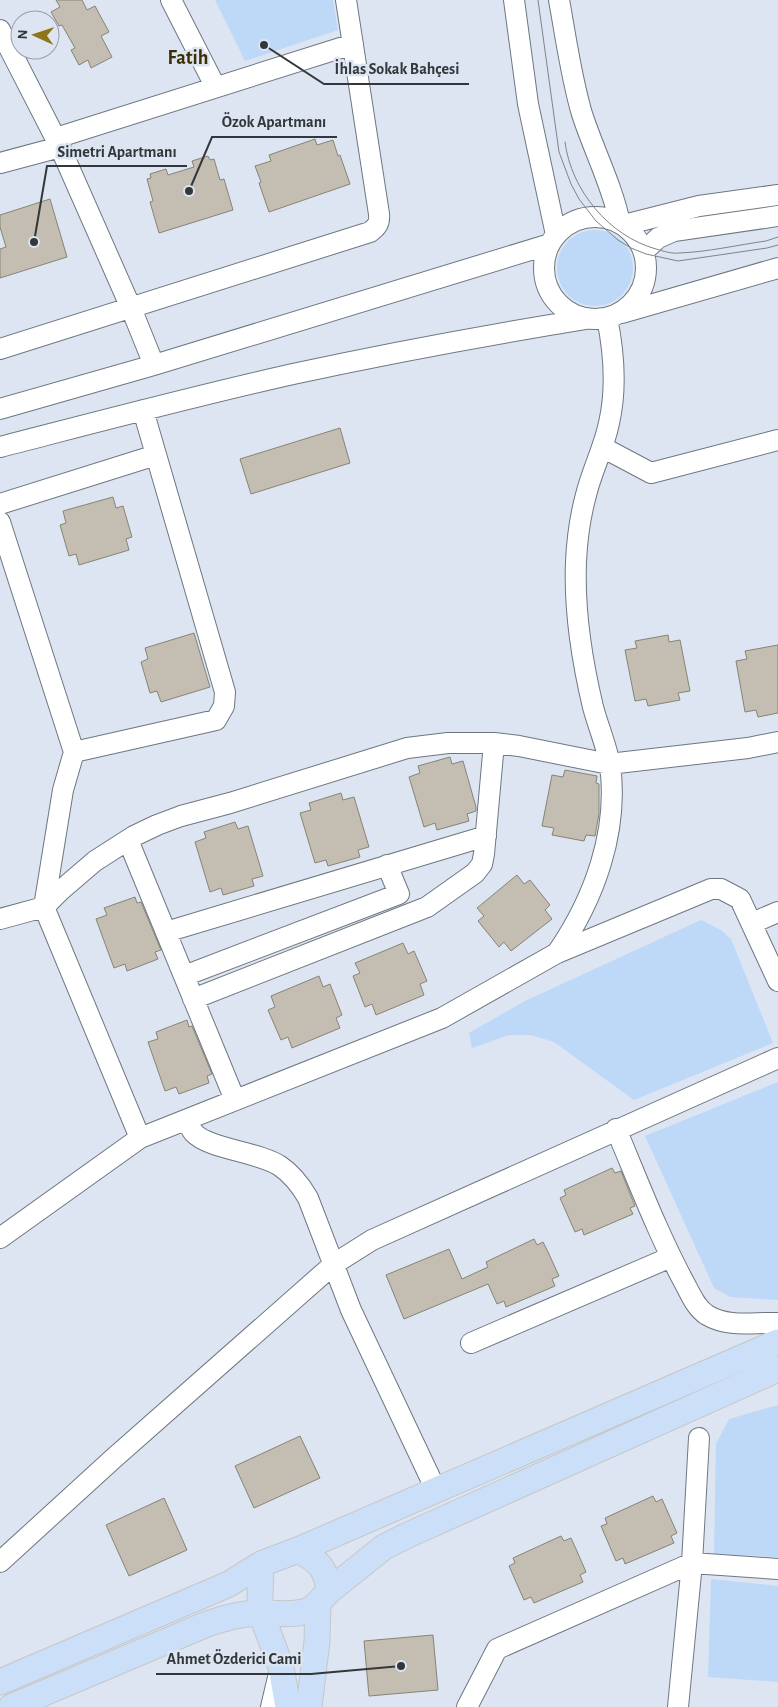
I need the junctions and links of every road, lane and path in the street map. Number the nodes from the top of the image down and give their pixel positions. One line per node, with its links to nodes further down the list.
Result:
1 (171, 0): 7 (street)
2 (346, 0): 6 (street)
3 (514, 0): 13 (street)
4 (559, 0): 12 (street)
5 (0, 30): 8 (street)
6 (353, 44): 7 (street); 16 (street)
7 (216, 86): 8 (street)
8 (58, 142): 9 (street); 16 (street)
9 (0, 162)
10 (778, 195): 12 (street)
11 (778, 216): 14 (street)
12 (622, 224): 13 (street); 14 (street)
13 (553, 239): 18 (street); 20 (street)
14 (644, 251): 17 (street)
15 (778, 268): 17 (street)
16 (131, 308): 19 (street); 20 (street)
17 (613, 316): 18 (street); 25 (street)
18 (586, 319): 22 (street)
19 (0, 349)
20 (154, 365): 21 (street)
21 (0, 409)
22 (143, 410): 24 (street); 26 (street)
23 (778, 440): 25 (street)
24 (0, 447)
25 (602, 448): 32 (street)
26 (156, 454): 27 (street); 31 (street)
27 (0, 504)
28 (0, 522): 31 (street)
29 (778, 742): 32 (street)
30 (494, 743): 32 (street); 33 (street); 34 (street)
31 (74, 752): 36 (street)
32 (610, 764): 41 (street)
33 (486, 836): 35 (street); 44 (street)
34 (128, 840): 36 (street); 40 (street)
35 (387, 866): 40 (street); 42 (street)
36 (44, 907): 38 (street); 49 (street)
37 (778, 912): 39 (street)
38 (0, 919)
39 (752, 923): 41 (street); 43 (street)
40 (166, 932): 42 (street)
41 (557, 954): 46 (street)
42 (184, 976): 44 (street)
43 (778, 981)
44 (193, 999): 46 (street)
45 (778, 1058): 48 (street)
46 (235, 1100): 47 (street)
47 (187, 1120): 49 (street); 52 (street)
48 (616, 1129): 51 (street); 52 (street)
49 (140, 1138): 50 (street)
50 (0, 1238)
51 (670, 1257): 53 (street); 55 (street)
52 (334, 1264): 58 (street); 60 (street)
53 (778, 1323)
54 (778, 1342): 58 (main road)
55 (471, 1343)
56 (778, 1369): 64 (main road)
57 (699, 1438): 61 (street)
58 (436, 1490): 59 (main road)
59 (298, 1550): 62 (main road); 64 (main road)
60 (0, 1562)
61 (692, 1563): 63 (street); 72 (street); 73 (street)
62 (261, 1564): 65 (main road); 67 (main road)
63 (778, 1569)
64 (324, 1597): 65 (main road); 71 (main road)
65 (262, 1613): 66 (main road); 68 (main road)
66 (281, 1667): 69 (street); 70 (main road)
67 (0, 1682)
68 (11, 1707)
69 (271, 1707)
70 (288, 1707)
71 (309, 1707)
72 (467, 1707)
73 (678, 1707)

